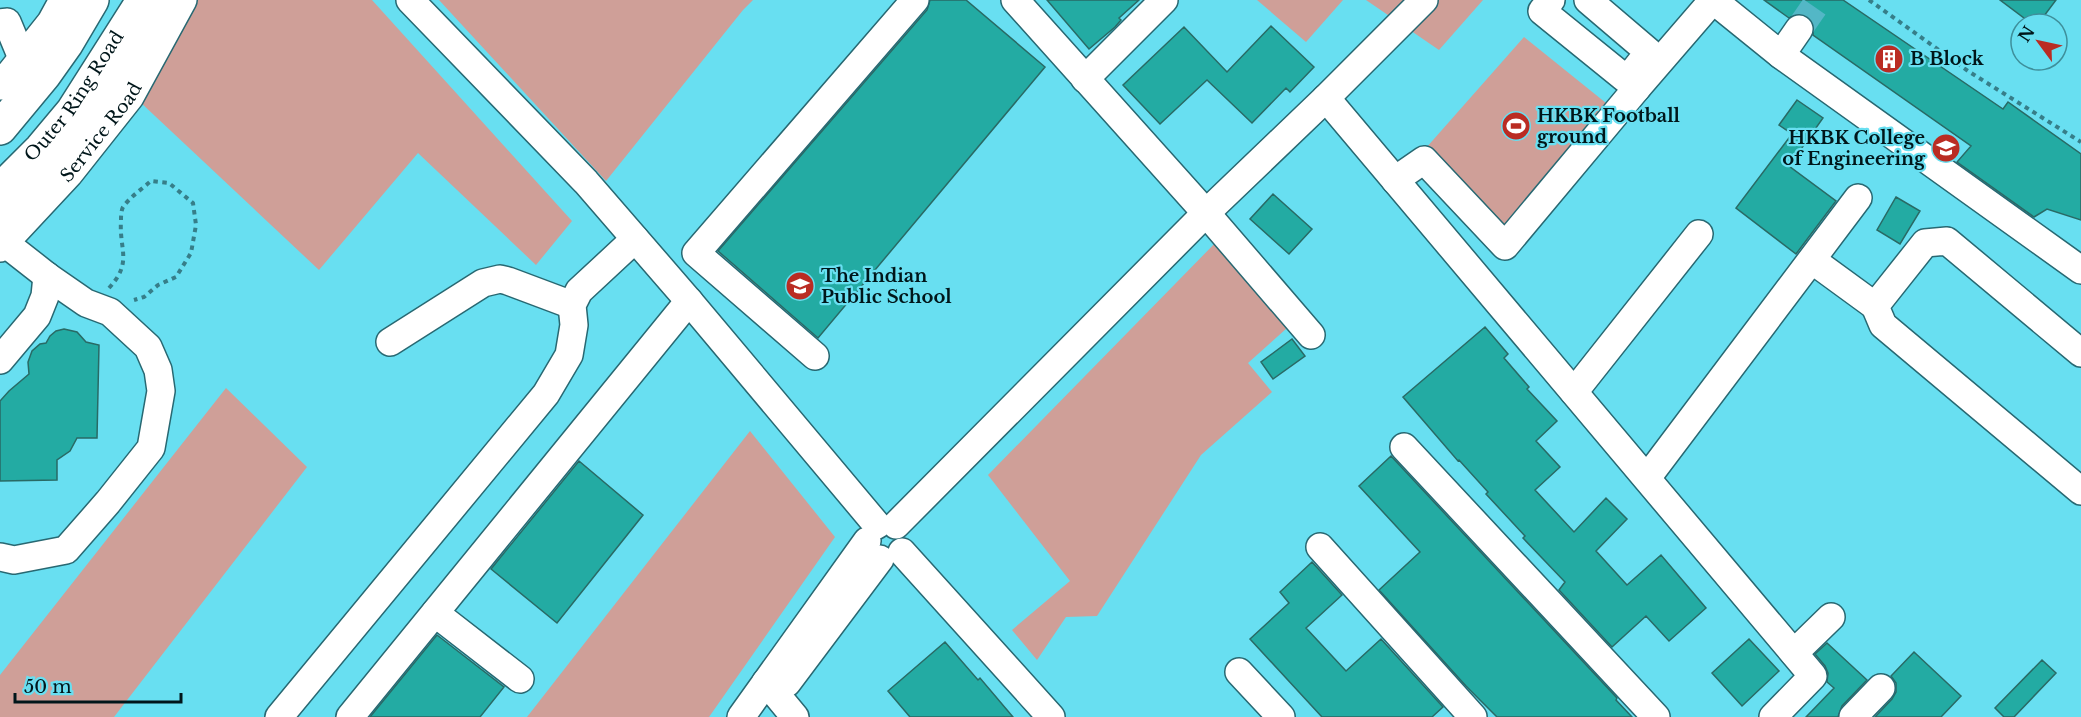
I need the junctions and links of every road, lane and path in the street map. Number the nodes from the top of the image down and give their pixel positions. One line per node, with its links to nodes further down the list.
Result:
1 (63, 0): 17 (street)
2 (92, 0): 17 (highway, Outer Ring Road)
3 (140, 0): 24 (street, Outer Ring Road)
4 (161, 0): 28 (highway)
5 (183, 0): 28 (street, Service Road)
6 (410, 0): 29 (street)
7 (915, 0): 43 (street)
8 (1015, 0): 18 (street)
9 (1164, 0): 18 (street)
10 (1424, 0): 20 (street)
11 (1551, 0): 19 (street)
12 (1588, 0): 19 (street)
13 (1869, 0): 22 (path)
14 (7, 15): 17 (street)
15 (1799, 29): 16 (street)
16 (1781, 55): 19 (street); 31 (street)
17 (31, 69): 21 (highway, Outer Ring Road)
18 (1085, 79): 26 (street)
19 (1632, 84): 23 (street)
20 (1326, 98): 23 (street); 26 (street)
21 (4, 108)
22 (2081, 142)
23 (1395, 180): 45 (street)
24 (0, 186)
25 (1858, 198): 30 (street)
26 (1206, 213): 40 (street); 49 (street)
27 (1700, 234): 45 (street)
28 (2, 235): 32 (street)
29 (636, 239): 35 (street); 38 (street)
30 (1812, 260): 39 (street); 47 (street)
31 (2081, 270)
32 (47, 276): 37 (street); 44 (street)
33 (111, 287): 34 (path); 36 (path); 37 (path)
34 (116, 294)
35 (689, 301): 49 (street); 52 (street)
36 (128, 302)
37 (86, 303): 51 (street)
38 (572, 305): 41 (street); 60 (street)
39 (1875, 306): 42 (street); 48 (street)
40 (1311, 335)
41 (390, 342)
42 (2081, 353)
43 (815, 356)
44 (0, 360)
45 (1574, 392): 47 (street)
46 (1404, 447): 67 (street)
47 (1647, 478): 54 (street)
48 (2081, 491)
49 (884, 540): 58 (street); 64 (street)
50 (1320, 546): 66 (street)
51 (0, 557)
52 (435, 613): 56 (street); 61 (street)
53 (1831, 617): 54 (street)
54 (1794, 653): 59 (street)
55 (1239, 672): 65 (street)
56 (520, 679)
57 (1881, 688): 68 (street)
58 (769, 699): 62 (street); 63 (street)
59 (1789, 712)
60 (279, 717)
61 (350, 717)
62 (741, 717)
63 (795, 717)
64 (1051, 717)
65 (1281, 717)
66 (1473, 717)
67 (1656, 717)
68 (1853, 717)

